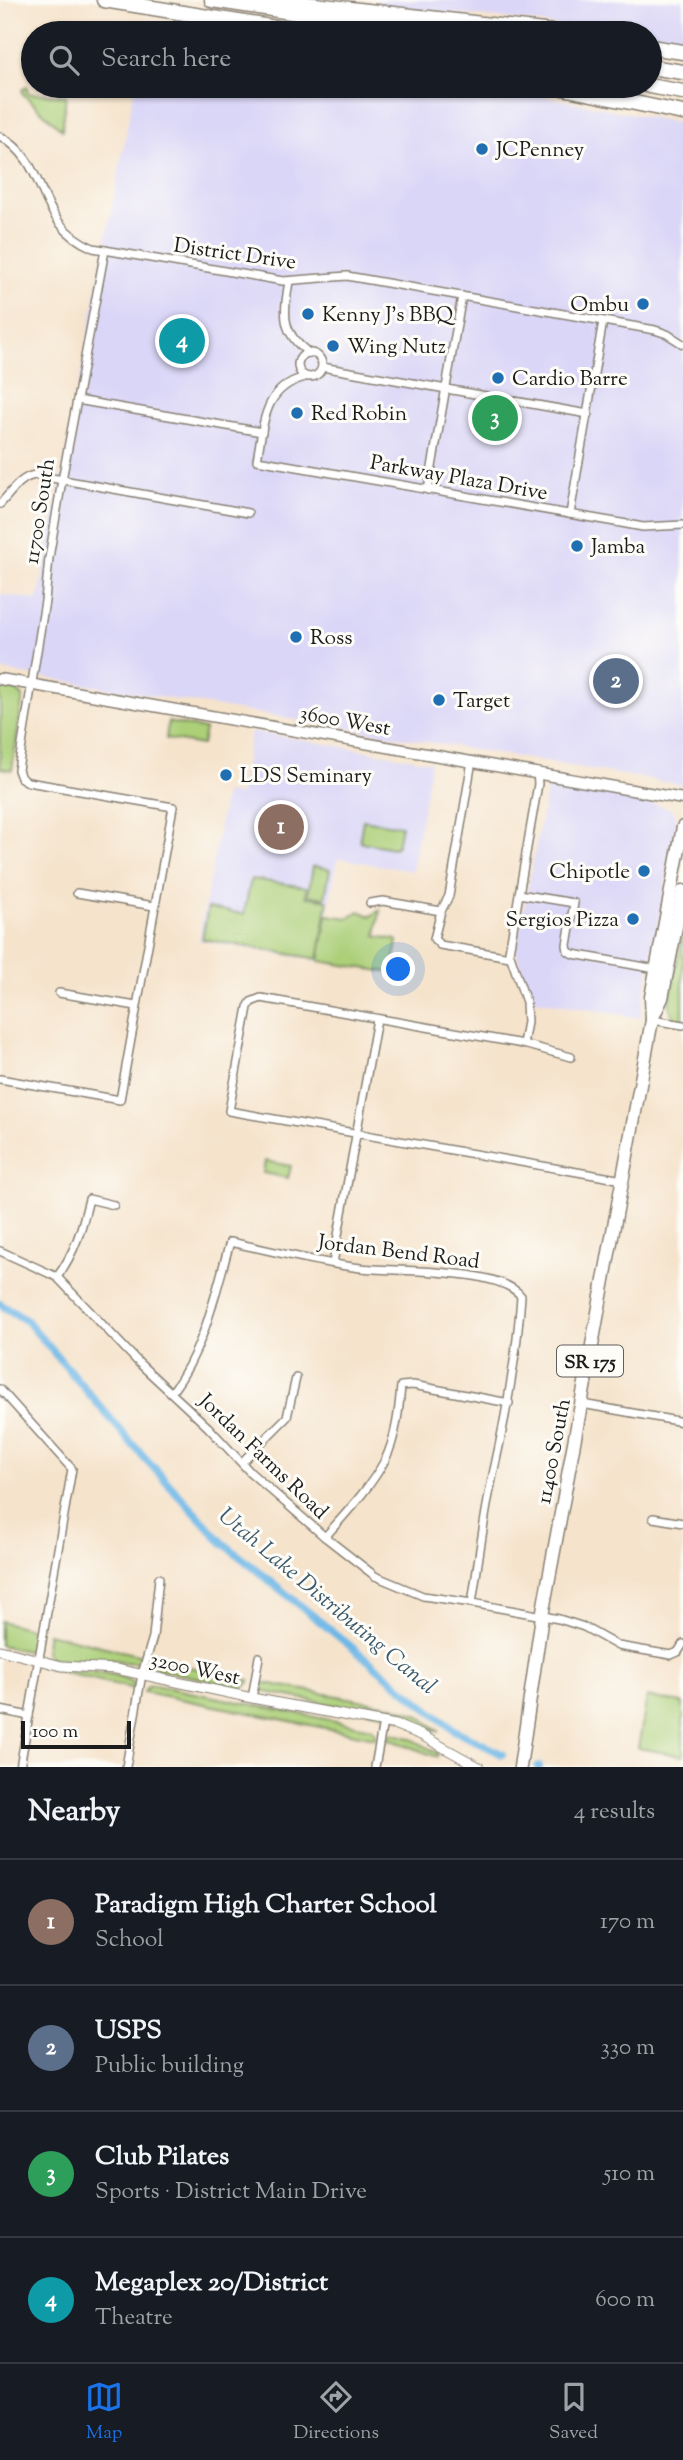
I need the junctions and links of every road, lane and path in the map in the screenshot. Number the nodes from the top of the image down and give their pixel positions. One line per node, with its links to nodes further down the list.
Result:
1 (104, 0): 4 (highway)
2 (212, 0): 5 (highway)
3 (271, 0): 6 (highway)
4 (225, 21)
5 (349, 21)
6 (456, 21)
7 (662, 49): 8 (highway)
8 (683, 52)
9 (662, 68): 10 (highway)
10 (683, 72)
11 (662, 88): 12 (highway)
12 (683, 92)
13 (611, 98): 14 (highway)
14 (683, 113)
15 (0, 136): 16 (street, District Drive)
16 (105, 250): 17 (street, District Drive); 28 (street, 11700 South)
17 (289, 281): 18 (street, District Drive); 20 (street)
18 (462, 296): 19 (street, District Drive); 27 (street)
19 (603, 321): 21 (street, District Drive); 29 (street)
20 (296, 343): 22 (street); 23 (street)
21 (683, 344)
22 (309, 353): 23 (street); 24 (street)
23 (298, 363): 25 (street); 26 (street, Parkway Plaza Drive)
24 (322, 367): 25 (street); 27 (street)
25 (305, 377): 26 (street)
26 (287, 383): 30 (street, Parkway Plaza Drive)
27 (446, 389): 29 (street); 32 (street)
28 (77, 400): 30 (street); 31 (street, 11700 South)
29 (588, 414): 35 (street)
30 (262, 432): 32 (street, Parkway Plaza Drive)
31 (62, 480): 33 (street); 34 (street); 38 (street, 11700 South)
32 (428, 490): 35 (street, Parkway Plaza Drive)
33 (0, 504)
34 (248, 513)
35 (570, 514): 36 (street, Parkway Plaza Drive)
36 (683, 525)
37 (0, 680): 38 (main road, 3600 West)
38 (32, 685): 39 (main road, 3600 West); 47 (street, 11700 South)
39 (472, 761): 40 (main road, 3600 West); 48 (street)
40 (537, 772): 41 (main road, 3600 West); 45 (street)
41 (683, 799)
42 (683, 827): 50 (main road, 11400 South / SR 175)
43 (683, 891): 54 (main road, 11400 South / SR 175)
44 (77, 893): 47 (street)
45 (519, 894): 49 (street); 50 (street)
46 (370, 903): 48 (street)
47 (155, 906): 52 (street)
48 (441, 911): 49 (street)
49 (510, 957): 56 (street)
50 (656, 969): 54 (main road, 11400 South / SR 175)
51 (59, 993): 52 (street)
52 (136, 1006): 58 (street)
53 (377, 1019): 56 (street); 59 (street); 59 (street)
54 (652, 1020): 55 (street); 60 (main road, 11400 South / SR 175)
55 (683, 1025)
56 (523, 1044): 57 (street)
57 (571, 1057)
58 (0, 1079)
59 (357, 1132): 60 (street); 63 (street)
60 (623, 1180): 69 (main road, 11400 South / SR 175)
61 (114, 1205): 64 (street)
62 (0, 1251): 64 (street, Jordan Farms Road)
63 (333, 1263): 67 (street, Jordan Bend Road); 68 (street, Jordan Bend Road)
64 (57, 1277): 67 (street, Jordan Farms Road)
65 (296, 1378): 71 (street)
66 (0, 1389): 81 (street)
67 (172, 1392): 71 (street, Jordan Farms Road)
68 (509, 1403): 74 (street); 76 (street)
69 (582, 1404): 70 (street); 77 (main road, 11400 South / SR 175)
70 (683, 1422)
71 (242, 1462): 74 (street, Jordan Farms Road)
72 (653, 1518): 73 (street)
73 (683, 1523)
74 (325, 1538): 76 (street, Jordan Farms Road)
75 (159, 1577): 82 (street)
76 (472, 1603): 77 (street, Jordan Farms Road)
77 (542, 1616): 78 (street, Jordan Farms Road); 91 (main road, 11400 South / SR 175)
78 (683, 1644)
79 (0, 1650): 81 (street, 3200 West)
80 (260, 1657): 83 (street)
81 (38, 1660): 82 (street, 3200 West); 85 (street)
82 (142, 1674): 83 (street, 3200 West); 88 (street)
83 (252, 1698): 86 (street, 3200 West)
84 (0, 1710): 85 (street)
85 (29, 1716): 87 (street)
86 (383, 1722): 89 (street); 90 (street, 3200 West)
87 (20, 1767)
88 (126, 1767)
89 (375, 1767)
90 (479, 1767)
91 (520, 1767)

